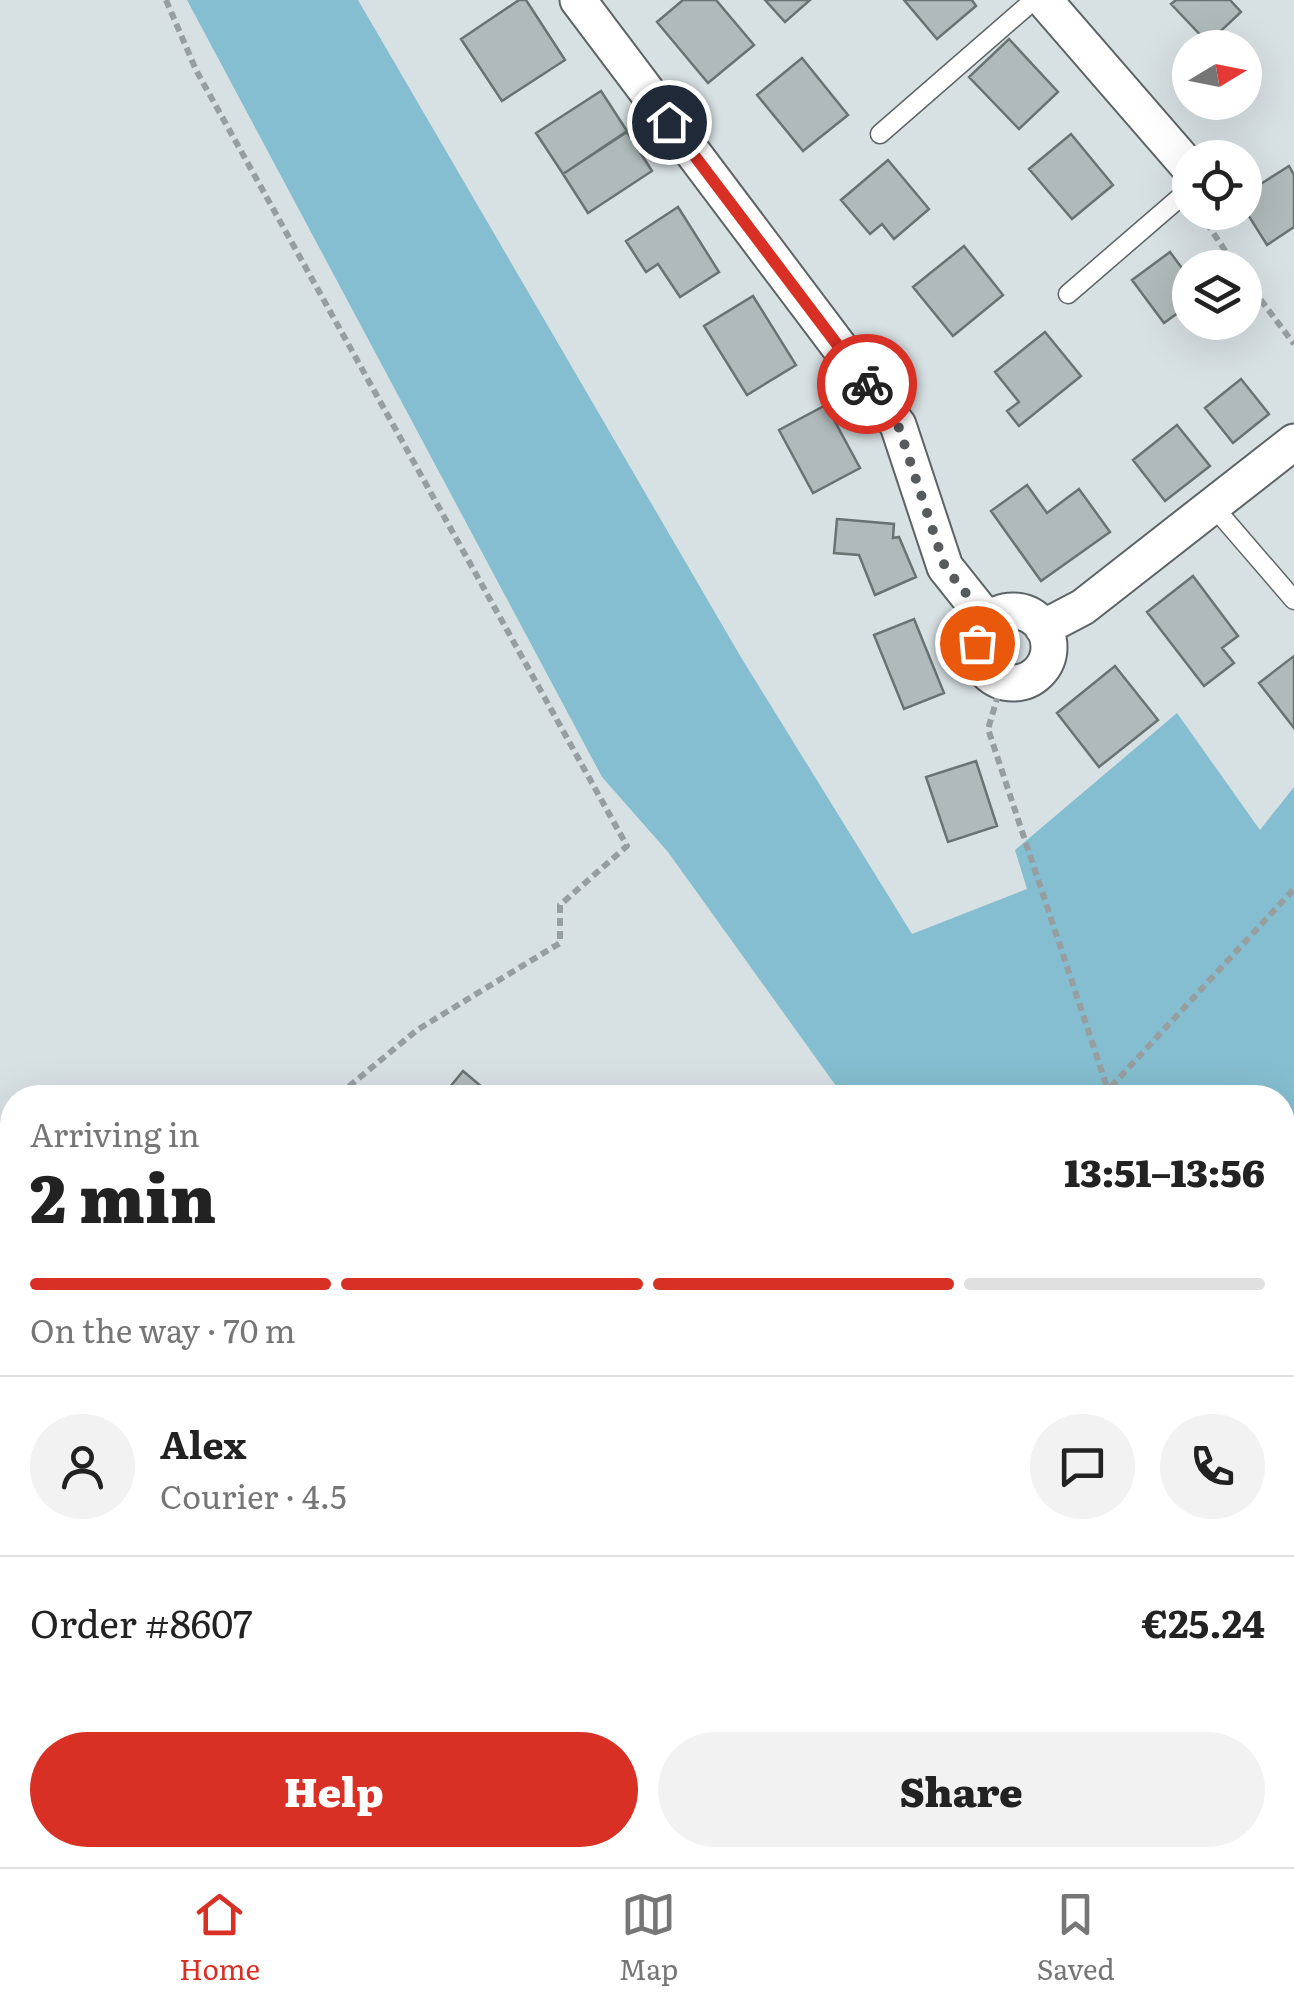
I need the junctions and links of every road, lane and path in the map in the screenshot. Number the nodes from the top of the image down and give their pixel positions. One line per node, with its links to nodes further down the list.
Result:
1 (166, 0): 18 (path)
2 (578, 0): 14 (street)
3 (1034, 0): 5 (lane)
4 (1044, 0): 6 (street)
5 (880, 134)
6 (1172, 148)
7 (1172, 203): 8 (lane)
8 (1068, 294)
9 (1262, 302): 10 (path)
10 (1294, 344)
11 (1294, 442): 12 (street)
12 (1213, 506): 13 (lane); 15 (street)
13 (1294, 600)
14 (988, 621): 15 (street); 16 (street)
15 (1042, 628): 16 (street)
16 (1002, 682): 19 (path)
17 (1294, 888): 20 (path)
18 (351, 1085)
19 (1103, 1085)
20 (1114, 1085)

